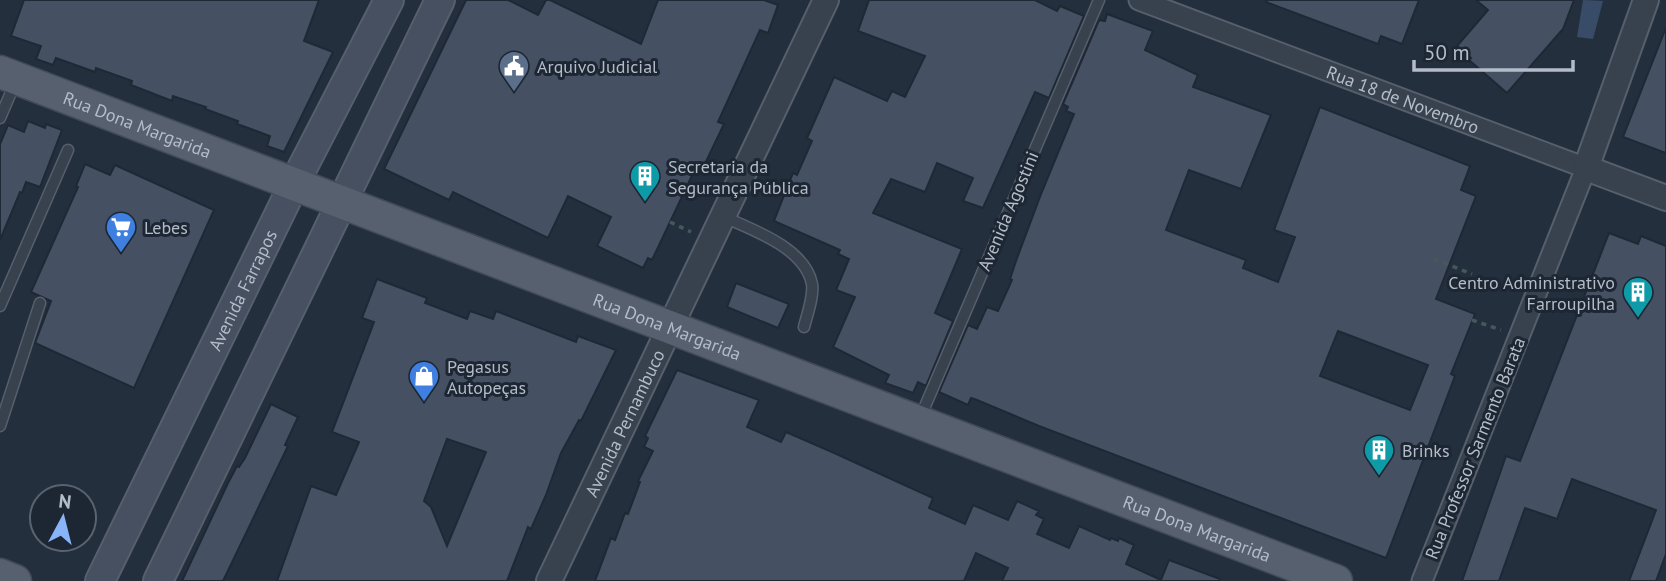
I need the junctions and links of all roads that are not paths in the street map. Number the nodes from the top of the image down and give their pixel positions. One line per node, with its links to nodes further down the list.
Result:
1 (389, 0): 11 (main road, Avenida Farrapos)
2 (440, 0): 13 (main road)
3 (827, 0): 14 (street, Avenida Pernambuco)
4 (1099, 0): 19 (lane, Avenida Agostini)
5 (1139, 0): 10 (street, Rua 18 de Novembro)
6 (1646, 0): 10 (street, Rua Professor Sarmento Barata)
7 (9, 75): 8 (lane); 11 (main road, Rua Dona Margarida)
8 (0, 118)
9 (68, 150): 16 (lane)
10 (1586, 168): 12 (street, Rua 18 de Novembro); 27 (street, Rua Professor Sarmento Barata)
11 (294, 184): 13 (main road, Rua Dona Margarida); 23 (main road, Avenida Farrapos)
12 (1666, 198)
13 (342, 203): 18 (main road, Rua Dona Margarida); 24 (main road)
14 (724, 216): 17 (lane); 18 (street, Avenida Pernambuco)
15 (40, 303): 20 (lane)
16 (0, 306)
17 (804, 327)
18 (670, 328): 19 (main road, Rua Dona Margarida); 25 (street, Avenida Pernambuco)
19 (918, 422): 26 (main road, Rua Dona Margarida)
20 (0, 426)
21 (0, 575): 22 (main road)
22 (15, 581)
23 (100, 581)
24 (159, 581)
25 (550, 581)
26 (1336, 581)
27 (1422, 581)

